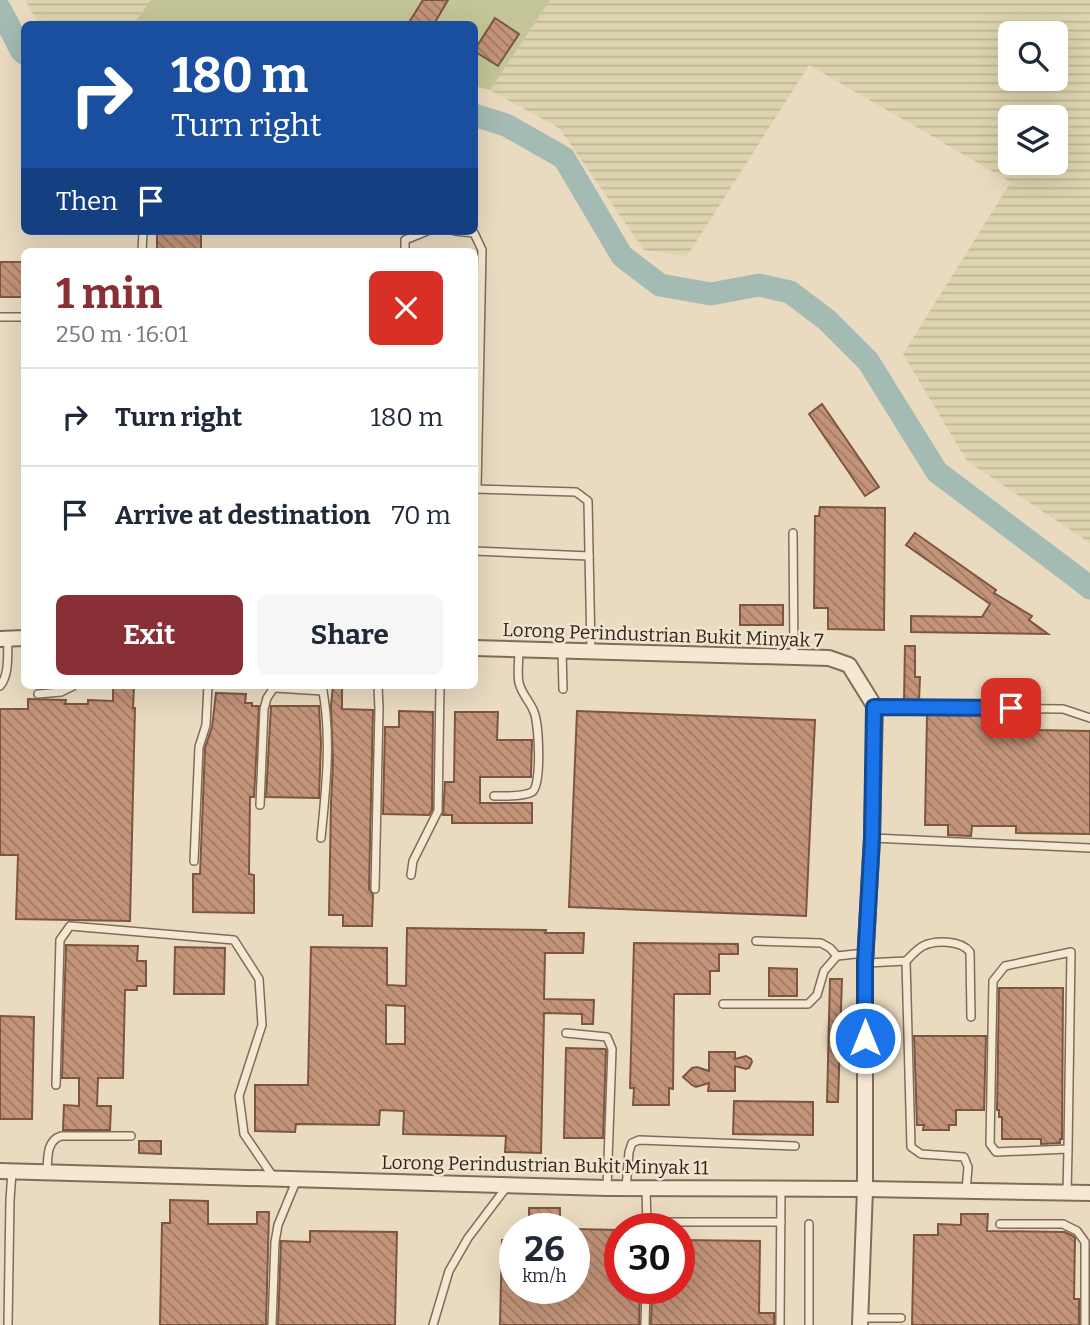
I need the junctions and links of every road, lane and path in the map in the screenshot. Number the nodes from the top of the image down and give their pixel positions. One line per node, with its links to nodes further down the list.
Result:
1 (417, 235): 3 (lane)
2 (475, 235): 6 (lane)
3 (405, 248)
4 (0, 317): 5 (lane)
5 (21, 317)
6 (478, 409)
7 (478, 489): 10 (lane)
8 (793, 533): 16 (lane)
9 (478, 551): 10 (lane)
10 (589, 556): 15 (lane)
11 (4, 638): 17 (lane)
12 (478, 648): 13 (street, Lorong Perindustrian Bukit Minyak 7)
13 (519, 649): 14 (street, Lorong Perindustrian Bukit Minyak 7); 28 (lane)
14 (562, 650): 15 (street, Lorong Perindustrian Bukit Minyak 7); 24 (lane)
15 (591, 651): 16 (street, Lorong Perindustrian Bukit Minyak 7)
16 (794, 657): 26 (street, Lorong Perindustrian Bukit Minyak 7)
17 (0, 686)
18 (67, 689): 25 (lane)
19 (208, 689): 33 (lane)
20 (274, 689): 29 (lane)
21 (322, 689): 30 (lane)
22 (379, 689): 35 (lane)
23 (440, 689): 34 (lane)
24 (563, 689)
25 (38, 694)
26 (874, 707): 27 (lane); 31 (street)
27 (1090, 718)
28 (494, 796)
29 (260, 805)
30 (321, 838)
31 (872, 838): 32 (lane); 38 (street)
32 (1090, 848)
33 (194, 861)
34 (411, 875)
35 (375, 889)
36 (756, 941): 37 (lane)
37 (837, 956): 38 (lane); 40 (lane)
38 (865, 958): 39 (lane); 56 (street)
39 (906, 961): 41 (lane); 57 (lane)
40 (723, 1004)
41 (971, 1017)
42 (566, 1033): 52 (lane)
43 (56, 1086): 49 (lane)
44 (131, 1136): 48 (lane)
45 (795, 1146): 53 (lane)
46 (1068, 1149): 46 (lane); 58 (lane)
47 (6, 1172): 48 (street, Lorong Perindustrian Bukit Minyak 11); 69 (lane)
48 (47, 1173): 49 (street, Lorong Perindustrian Bukit Minyak 11)
49 (274, 1179): 50 (street, Lorong Perindustrian Bukit Minyak 11)
50 (297, 1179): 51 (street, Lorong Perindustrian Bukit Minyak 11); 70 (lane)
51 (508, 1185): 52 (street, Lorong Perindustrian Bukit Minyak 11); 71 (lane)
52 (607, 1188): 53 (street, Lorong Perindustrian Bukit Minyak 11)
53 (626, 1188): 54 (street, Lorong Perindustrian Bukit Minyak 11)
54 (646, 1188): 55 (street, Lorong Perindustrian Bukit Minyak 11); 60 (lane)
55 (781, 1188): 56 (street, Lorong Perindustrian Bukit Minyak 11); 61 (lane)
56 (865, 1189): 57 (street, Lorong Perindustrian Bukit Minyak 11); 67 (street)
57 (966, 1191): 58 (street, Lorong Perindustrian Bukit Minyak 11)
58 (1067, 1193): 59 (street, Lorong Perindustrian Bukit Minyak 11)
59 (1090, 1193)
60 (647, 1213)
61 (780, 1222): 62 (lane); 73 (lane)
62 (695, 1224)
63 (809, 1224): 74 (lane)
64 (1000, 1224): 68 (lane)
65 (646, 1304): 72 (lane)
66 (901, 1318): 67 (lane)
67 (860, 1321)
68 (1086, 1321)
69 (8, 1325)
70 (272, 1325)
71 (433, 1325)
72 (645, 1325)
73 (780, 1325)
74 (809, 1325)

